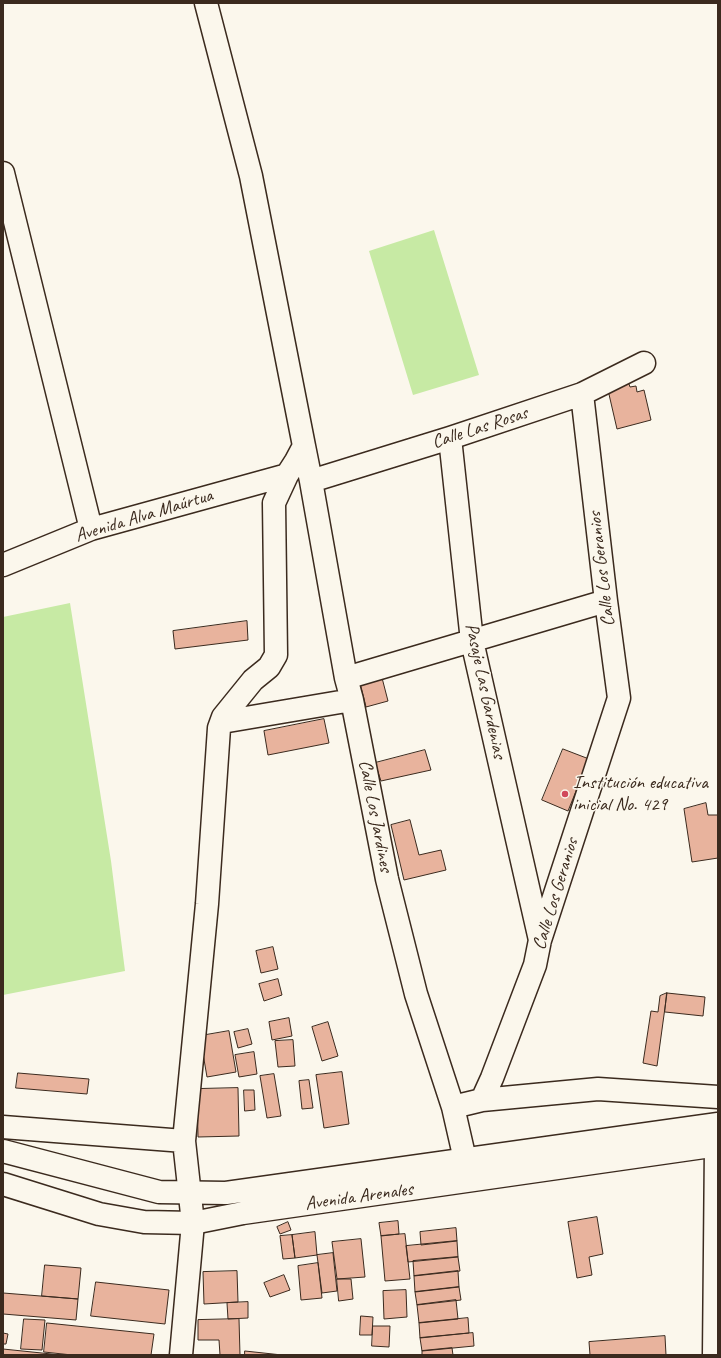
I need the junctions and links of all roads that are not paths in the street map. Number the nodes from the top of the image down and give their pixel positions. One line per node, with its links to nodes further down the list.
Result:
1 (206, 3): 6 (street, Calle Los Jardines)
2 (3, 173): 9 (street)
3 (644, 363): 4 (street, Calle Las Rosas)
4 (582, 394): 5 (street, Calle Las Rosas); 11 (street, Calle Los Geranios)
5 (450, 438): 8 (street, Calle Las Rosas); 12 (street, Pasaje Las Gardenias)
6 (304, 446): 7 (street); 8 (street, Calle Los Jardines)
7 (287, 475): 9 (street, Avenida Alva Maúrtua); 15 (street)
8 (312, 481): 13 (street, Calle Los Jardines)
9 (91, 529): 10 (street, Avenida Alva Maúrtua)
10 (3, 565)
11 (606, 602): 12 (street); 16 (street, Calle Los Geranios)
12 (472, 641): 13 (street); 16 (street, Pasaje Las Gardenias)
13 (346, 678): 14 (street, Calle Los Jardines)
14 (352, 700): 15 (street); 19 (street, Calle Los Jardines)
15 (222, 722): 22 (street)
16 (540, 940): 18 (street, Calle Los Geranios)
17 (718, 1097): 18 (street)
18 (482, 1100): 19 (street)
19 (453, 1107): 25 (street, Calle Los Jardines)
20 (718, 1124): 23 (street); 25 (street)
21 (3, 1127): 22 (street)
22 (184, 1141): 27 (street)
23 (717, 1145): 25 (street, Avenida Arenales); 30 (street)
24 (3, 1151): 27 (street)
25 (467, 1171): 27 (street); 28 (street, Avenida Arenales)
26 (3, 1184): 28 (street, Avenida Arenales)
27 (189, 1192): 28 (street)
28 (193, 1223): 29 (street)
29 (181, 1355)
30 (714, 1355)

